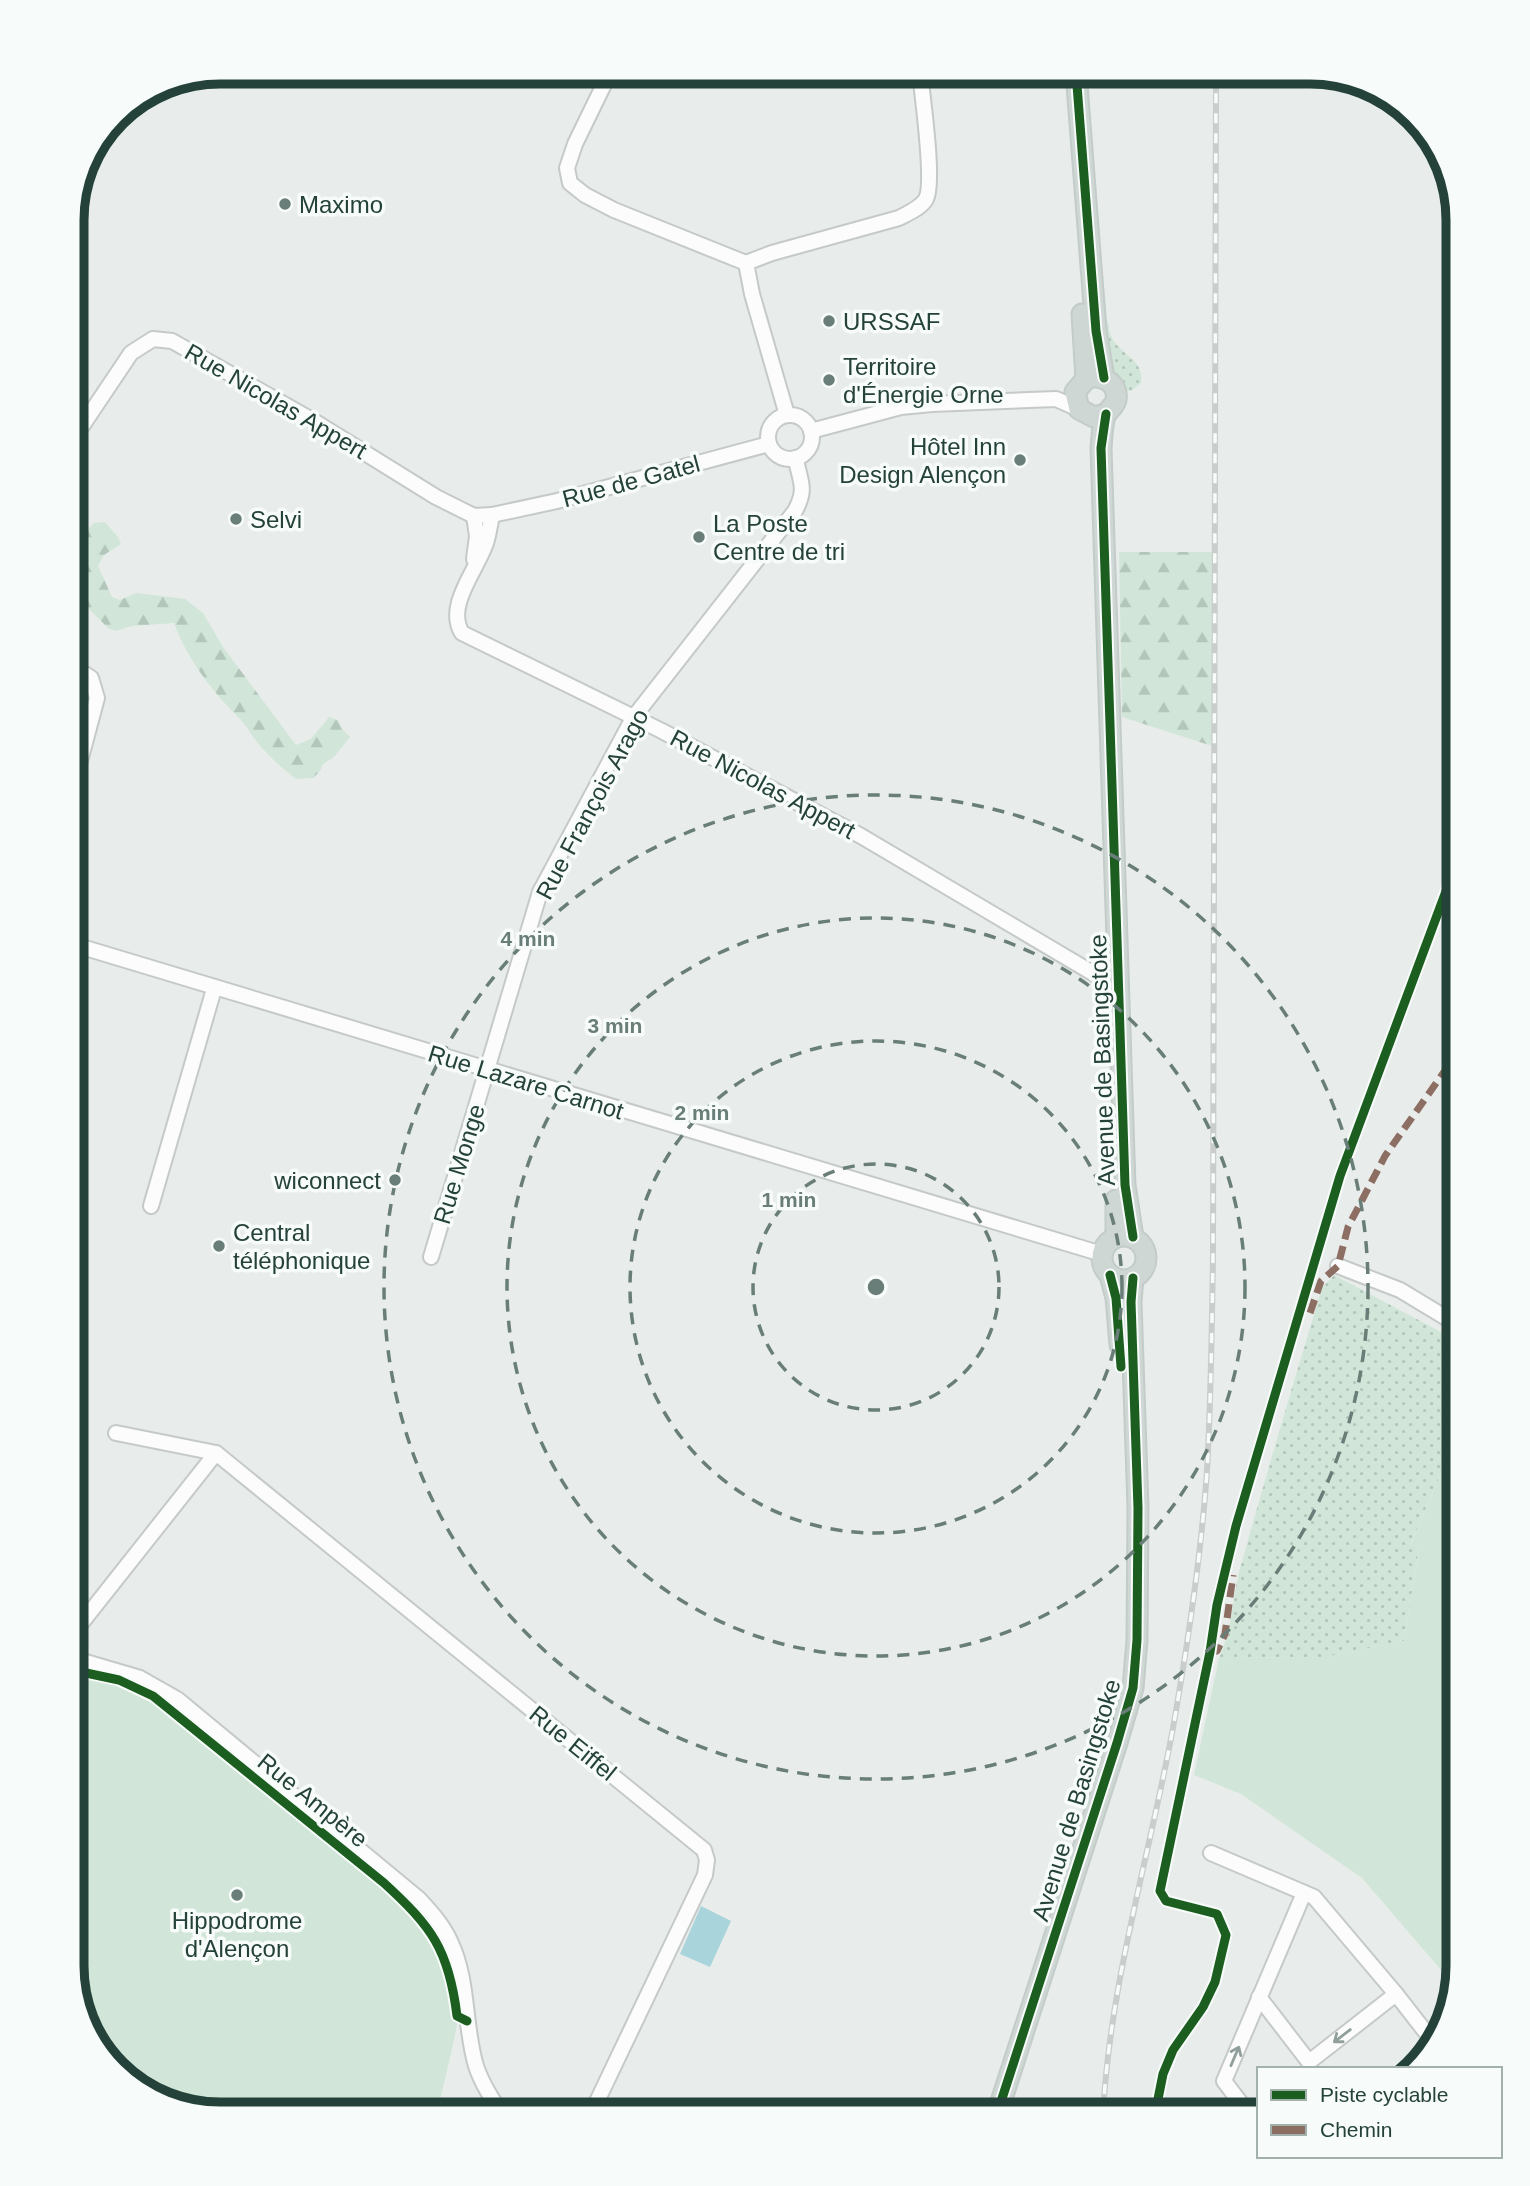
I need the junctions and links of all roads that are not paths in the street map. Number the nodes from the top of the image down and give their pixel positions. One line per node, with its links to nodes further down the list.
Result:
1 (604, 84): 5 (street)
2 (921, 84): 5 (street)
3 (1069, 84): 6 (main road)
4 (1077, 84): 6 (main road)
5 (746, 263): 9 (street)
6 (1089, 381): 7 (street); 8 (main road); 8 (main road)
7 (1056, 399): 8 (street); 11 (street)
8 (1091, 413): 21 (main road, Avenue de Basingstoke)
9 (787, 415): 11 (street); 12 (street)
10 (84, 423): 15 (street, Rue Nicolas Appert)
11 (811, 431): 13 (street)
12 (769, 444): 13 (street); 14 (street, Rue de Gatel)
13 (796, 458): 18 (street, Rue François Arago)
14 (492, 515): 15 (street, Rue Nicolas Appert); 16 (street, Rue Nicolas Appert)
15 (474, 516): 16 (street, Rue Nicolas Appert)
16 (473, 568): 18 (street, Rue Nicolas Appert)
17 (84, 674): 19 (street)
18 (633, 718): 21 (street, Rue Nicolas Appert); 23 (street, Rue François Arago)
19 (84, 746)
20 (84, 948): 22 (street, Rue Lazare Carnot)
21 (1111, 980): 25 (main road, Avenue de Basingstoke)
22 (214, 989): 23 (street, Rue Lazare Carnot); 24 (street)
23 (487, 1070): 26 (street, Rue Lazare Carnot); 27 (street, Rue Monge)
24 (151, 1206)
25 (1124, 1237): 26 (main road); 30 (main road)
26 (1102, 1254): 29 (main road)
27 (431, 1257)
28 (1338, 1266): 31 (street)
29 (1110, 1275): 30 (main road); 35 (main road, Avenue de Basingstoke)
30 (1133, 1278): 35 (main road, Avenue de Basingstoke)
31 (1446, 1318)
32 (116, 1433): 33 (street)
33 (216, 1453): 34 (street); 43 (street, Rue Eiffel)
34 (84, 1620)
35 (1137, 1640): 44 (main road, Avenue de Basingstoke)
36 (84, 1662): 42 (street, Rue Ampère)
37 (1211, 1853): 38 (street)
38 (1304, 1893): 39 (street); 40 (street)
39 (1396, 1994): 40 (street, one-way to 40); 41 (street)
40 (1259, 1997): 45 (street, one-way to 40)
41 (1428, 2035)
42 (494, 2102)
43 (597, 2102)
44 (1001, 2102)
45 (1240, 2102)

